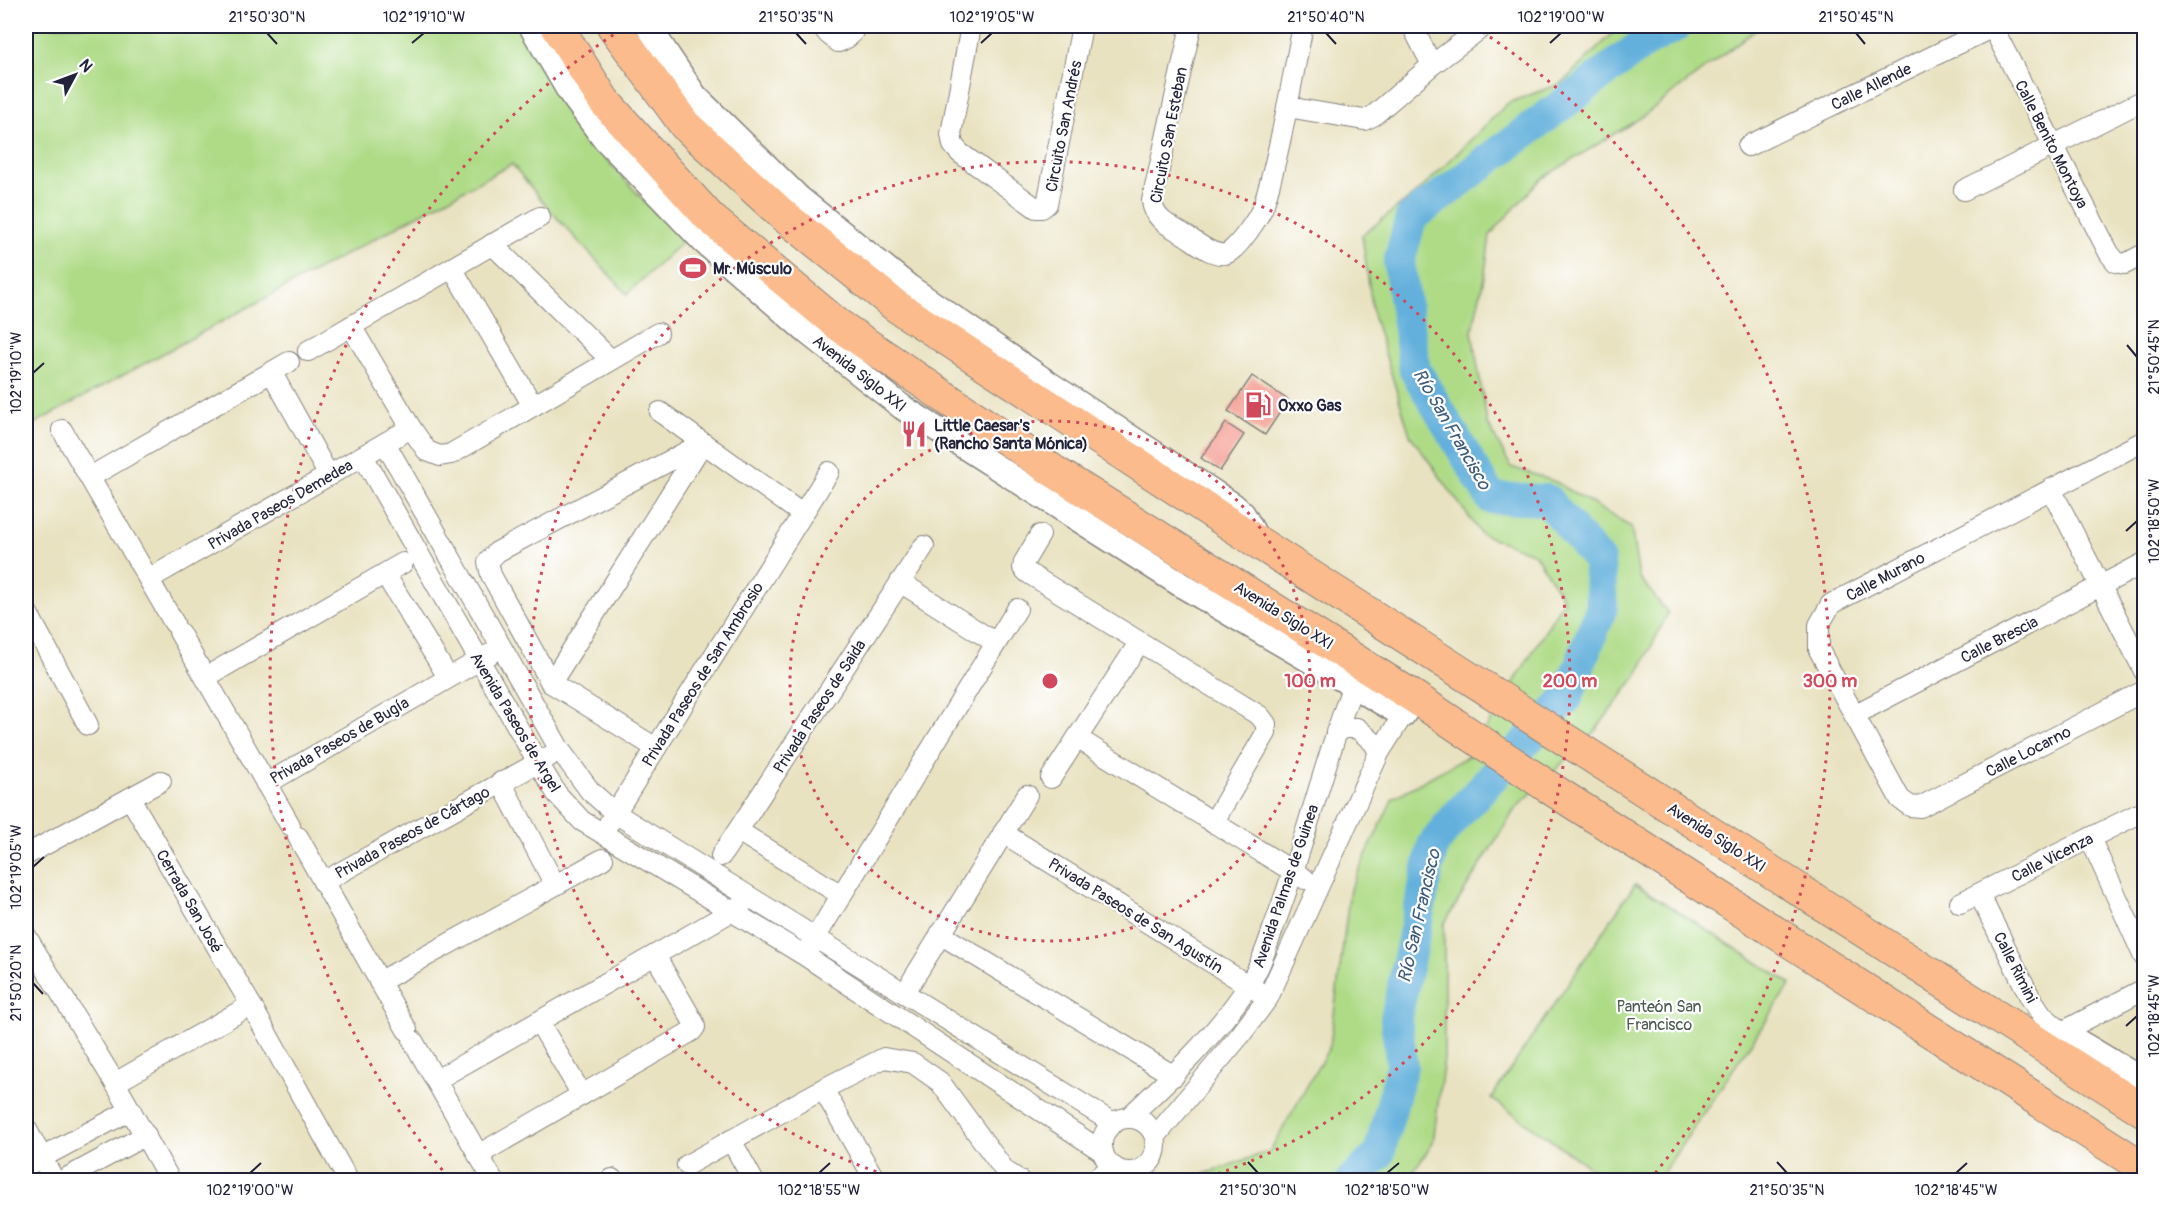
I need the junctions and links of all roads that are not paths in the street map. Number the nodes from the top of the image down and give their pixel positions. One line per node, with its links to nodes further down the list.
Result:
1 (531, 26): 17 (street, Avenida Siglo XXI)
2 (557, 26): 17 (highway, Avenida Siglo XXI)
3 (613, 26): 21 (highway, Avenida Siglo XXI)
4 (648, 26): 21 (street, Avenida Siglo XXI)
5 (822, 26): 6 (street)
6 (855, 26)
7 (971, 26): 8 (street, Circuito San Andrés)
8 (1082, 26)
9 (1191, 26): 16 (street, Circuito San Esteban)
10 (1303, 26): 16 (street, Circuito San Esteban)
11 (1412, 26): 14 (street)
12 (1484, 26): 14 (street)
13 (1993, 26): 18 (street, Calle Benito Montoya); 19 (street, Calle Allende)
14 (1432, 65): 16 (street)
15 (2145, 100): 18 (street)
16 (1287, 107)
17 (595, 109): 43 (highway, Avenida Siglo XXI)
18 (2053, 145): 20 (street); 24 (street, Calle Benito Montoya)
19 (1748, 146)
20 (1964, 190)
21 (792, 207): 114 (highway, Avenida Siglo XXI)
22 (540, 217): 23 (street)
23 (492, 244): 25 (street); 29 (street)
24 (2145, 254)
25 (452, 268): 26 (street); 32 (street)
26 (351, 326): 28 (street); 34 (street)
27 (658, 333): 29 (street)
28 (308, 351)
29 (611, 360): 32 (street)
30 (289, 362): 31 (street)
31 (272, 373): 41 (street); 42 (street)
32 (533, 406): 34 (street)
33 (660, 412): 38 (street)
34 (411, 428): 37 (street, Privada Paseos Demedea)
35 (62, 430): 42 (street)
36 (2145, 441): 44 (street, Calle Murano)
37 (385, 443): 39 (street, Privada Paseos Demedea); 58 (street, Avenida Paseos de Argel)
38 (702, 443): 45 (street); 63 (street); 63 (street)
39 (363, 456): 41 (street, Privada Paseos Demedea); 59 (street, Avenida Paseos de Argel)
40 (829, 472): 45 (street, Privada Paseos de San Ambrosio)
41 (329, 476): 51 (street, Privada Paseos Demedea)
42 (90, 477): 51 (street)
43 (1048, 483): 64 (street, Avenida Siglo XXI); 66 (highway, Avenida Siglo XXI)
44 (2051, 489): 53 (street); 67 (street, Calle Murano)
45 (802, 514): 71 (street, Privada Paseos de San Ambrosio)
46 (1040, 535): 57 (street)
47 (924, 546): 52 (street, Privada Paseos de Saida)
48 (403, 563): 50 (street)
49 (2145, 563): 53 (street, Calle Brescia)
50 (385, 574): 61 (street); 62 (street)
51 (149, 579): 61 (street)
52 (900, 582): 56 (street); 85 (street, Privada Paseos de Saida)
53 (2101, 586): 60 (street); 67 (street, Calle Brescia)
54 (1017, 609): 56 (street)
55 (26, 610): 68 (street)
56 (996, 643): 97 (street)
57 (1139, 643): 70 (street); 84 (street)
58 (501, 649): 59 (street, Privada Paseos de Bugía); 72 (street, Avenida Paseos de Argel)
59 (478, 661): 62 (street, Privada Paseos de Bugía); 74 (street, Avenida Paseos de Argel)
60 (2145, 671)
61 (206, 677): 78 (street, Privada Paseos de Bugía)
62 (448, 677): 78 (street, Privada Paseos de Bugía)
63 (551, 683): 71 (street)
64 (1353, 685): 66 (street, Avenida Siglo XXI); 69 (street, Avenida Palmas de Guinea)
65 (2145, 691): 81 (street, Calle Locarno)
66 (1408, 706): 73 (street, Avenida Palmas de Guinea); 132 (highway, Avenida Siglo XXI)
67 (1854, 714): 81 (street, Calle Murano)
68 (88, 724)
69 (1336, 732): 73 (street); 92 (street, Avenida Palmas de Guinea)
70 (1077, 738): 75 (street); 84 (street)
71 (656, 748): 83 (street, Privada Paseos de San Ambrosio)
72 (560, 750): 74 (street, Privada Paseos de Cártago); 83 (street, Avenida Paseos de Argel)
73 (1379, 753): 95 (street, Avenida Palmas de Guinea)
74 (538, 762): 77 (street, Privada Paseos de Cártago); 87 (street, Avenida Paseos de Argel)
75 (1051, 778)
76 (161, 781): 80 (street)
77 (501, 782): 93 (street, Privada Paseos de Cártago); 94 (street, Privada Paseos de Cártago)
78 (266, 784): 93 (street, Privada Paseos de Cártago)
79 (1028, 795): 86 (street)
80 (130, 798): 89 (street); 112 (street, Cerrada San José)
81 (1910, 806)
82 (2145, 811): 88 (street, Calle Vicenza)
83 (615, 813): 87 (street, Privada Paseos de San Ambrosio); 98 (street, Avenida Paseos de Argel)
84 (1213, 823): 92 (street)
85 (738, 831): 90 (street, Privada Paseos de Saida); 97 (street)
86 (1003, 833): 101 (street); 108 (street, Privada Paseos de San Agustín)
87 (602, 835): 100 (street, Avenida Paseos de Argel)
88 (2090, 838): 96 (street, Calle Vicenza); 106 (street)
89 (26, 855)
90 (721, 856)
91 (603, 859): 94 (street)
92 (1294, 872): 95 (street); 108 (street, Avenida Palmas de Guinea)
93 (323, 882): 107 (street, Privada Paseos de Cártago)
94 (555, 885): 107 (street)
95 (1318, 886): 111 (street, Avenida Palmas de Guinea)
96 (1979, 894): 99 (street, Calle Vicenza); 114 (street, Calle Rimini)
97 (841, 895): 103 (street)
98 (753, 898): 100 (street); 103 (street, Avenida Paseos de Argel)
99 (1960, 903)
100 (734, 911): 104 (street); 105 (street, Avenida Paseos de Argel)
101 (940, 934): 109 (street); 115 (street)
102 (26, 936): 118 (street)
103 (816, 937): 105 (street); 109 (street, Avenida Paseos de Argel)
104 (654, 955): 113 (street); 120 (street)
105 (804, 955): 129 (street, Avenida Paseos de Argel)
106 (2145, 957)
107 (379, 982): 116 (street, Privada Paseos de Cártago)
108 (1249, 986): 111 (street, Privada Paseos de San Agustín); 115 (street, Avenida Palmas de Guinea)
109 (909, 987): 123 (street)
110 (2145, 989): 114 (street)
111 (1269, 998): 126 (street, Avenida Palmas de Guinea)
112 (251, 1005): 118 (street); 136 (street, Cerrada San José)
113 (538, 1022): 116 (street); 120 (street)
114 (2051, 1039): 117 (street, Avenida Siglo XXI); 122 (highway, Avenida Siglo XXI)
115 (1174, 1076): 123 (street, Avenida Palmas de Guinea)
116 (436, 1080): 128 (street, Privada Paseos de Cártago)
117 (2145, 1081)
118 (115, 1083): 121 (street)
119 (823, 1089): 127 (street); 139 (street); 140 (street)
120 (582, 1095): 128 (street)
121 (131, 1110): 125 (street); 130 (street)
122 (2145, 1111)
123 (1120, 1120): 126 (street); 129 (street)
124 (26, 1128): 130 (street)
125 (146, 1135): 134 (street); 135 (street)
126 (1155, 1137): 129 (street)
127 (731, 1140): 131 (street); 138 (street)
128 (478, 1155): 137 (street, Privada Paseos de Cártago)
129 (1108, 1160): 141 (street)
130 (34, 1162): 133 (street)
131 (687, 1165)
132 (2145, 1168)
133 (54, 1180)
134 (63, 1180)
135 (170, 1180)
136 (348, 1180)
137 (493, 1180)
138 (753, 1180)
139 (874, 1180)
140 (1019, 1180)
141 (1093, 1180)

